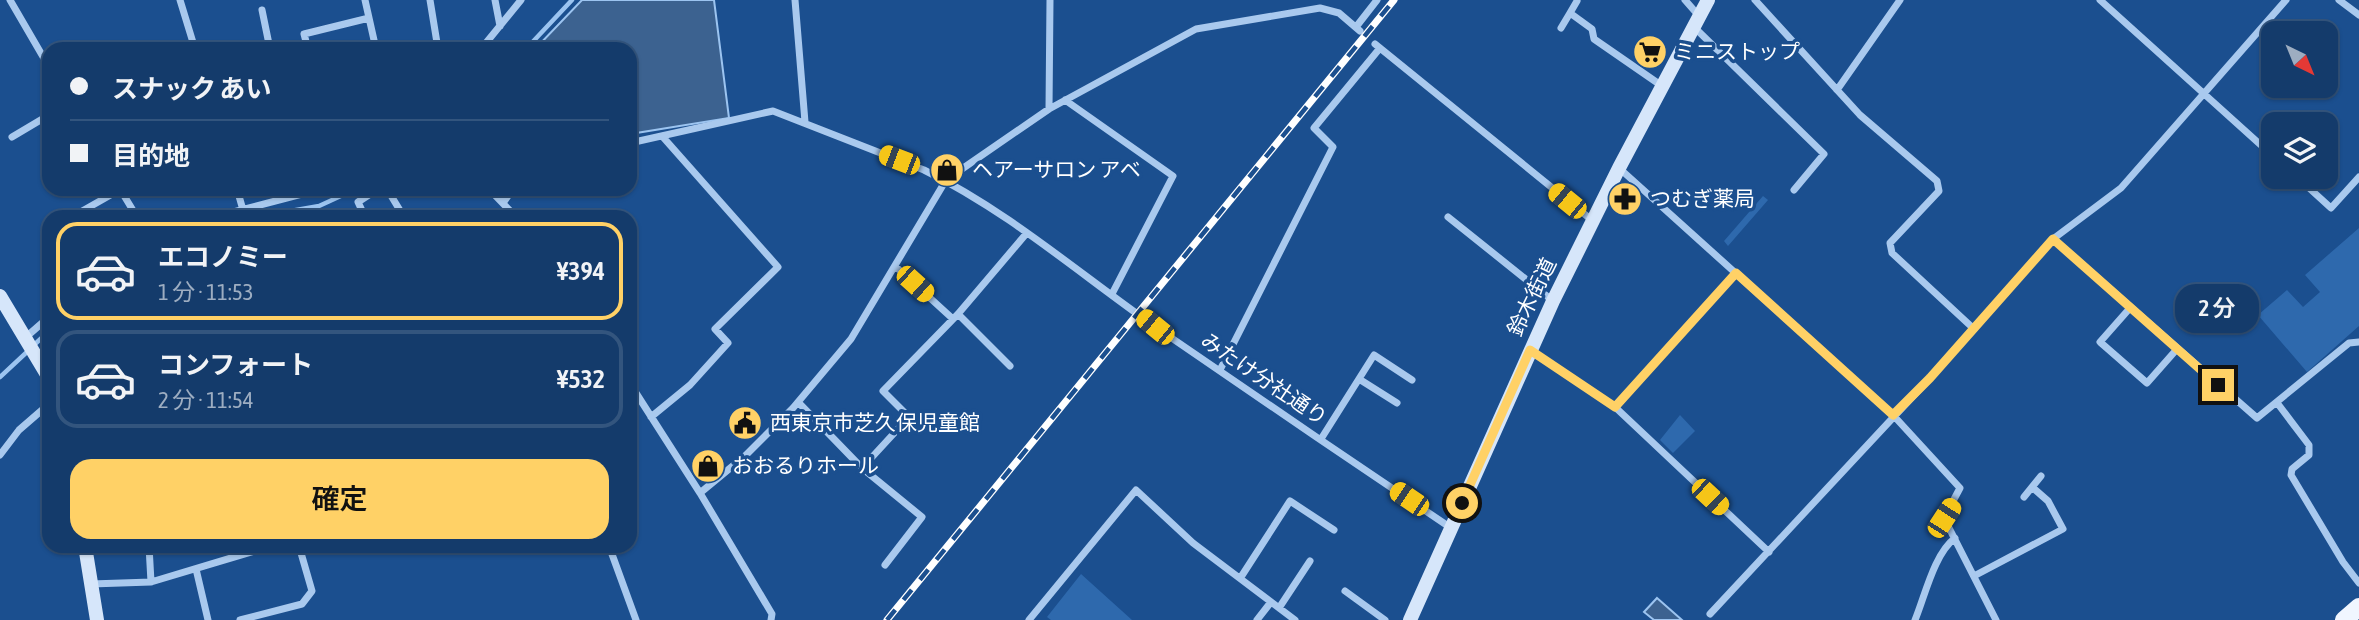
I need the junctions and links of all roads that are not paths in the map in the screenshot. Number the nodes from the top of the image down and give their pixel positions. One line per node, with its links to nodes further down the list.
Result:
1 (10, 0): 31 (street)
2 (180, 0): 25 (street)
3 (365, 0): 21 (street)
4 (430, 0): 29 (street)
5 (495, 0): 23 (street)
6 (521, 0): 23 (street)
7 (795, 0): 38 (street)
8 (1050, 0): 36 (street)
9 (1377, 0): 35 (street)
10 (1685, 0): 22 (street)
11 (1708, 0): 22 (main road, 鈴木街道)
12 (1900, 0): 33 (street)
13 (2099, 0): 34 (street)
14 (2286, 0): 34 (street)
15 (2339, 0): 20 (street)
16 (1577, 1): 19 (street)
17 (1757, 1): 33 (street)
18 (262, 10): 26 (street)
19 (1570, 13): 24 (street); 32 (street)
20 (2359, 15)
21 (369, 18): 27 (street); 28 (street)
22 (1696, 21): 32 (main road, 鈴木街道); 47 (street)
23 (500, 26): 30 (street)
24 (1561, 28)
25 (193, 42)
26 (269, 42)
27 (306, 42)
28 (374, 42)
29 (437, 42)
30 (487, 42)
31 (42, 55)
32 (1662, 86): 43 (main road, 鈴木街道)
33 (1837, 90): 71 (street)
34 (2204, 94): 42 (street); 62 (street)
35 (1065, 100): 36 (street); 65 (street)
36 (1049, 109): 45 (street)
37 (42, 120): 40 (street)
38 (805, 122): 39 (street, みたけ分社通り); 45 (street, みたけ分社通り)
39 (662, 136): 41 (street, みたけ分社通り); 88 (street)
40 (12, 137)
41 (637, 141)
42 (2261, 145)
43 (1619, 168): 60 (main road, 鈴木街道); 64 (street)
44 (2359, 177): 46 (street)
45 (946, 180): 61 (street, みたけ分社通り); 63 (street)
46 (2310, 189)
47 (1794, 190)
48 (108, 196): 55 (street)
49 (239, 196): 56 (street)
50 (288, 196): 56 (street)
51 (367, 196): 57 (street)
52 (496, 196): 54 (street)
53 (508, 196): 54 (street)
54 (503, 203): 58 (street)
55 (83, 210)
56 (243, 210)
57 (362, 210)
58 (510, 210)
59 (1448, 217): 67 (street)
60 (1593, 221): 67 (main road, 鈴木街道); 78 (street)
61 (1026, 234): 65 (street, みたけ分社通り); 69 (street)
62 (2053, 239): 68 (street); 71 (street)
63 (895, 266): 69 (street); 82 (street)
64 (1736, 273): 85 (street); 87 (street)
65 (1112, 294): 78 (street, みたけ分社通り)
66 (0, 296): 72 (main road)
67 (1553, 301): 75 (main road, 鈴木街道)
68 (2130, 308): 74 (street); 74 (street)
69 (956, 316): 77 (street); 91 (street)
70 (42, 324): 72 (street)
71 (1974, 329): 87 (street)
72 (27, 338): 76 (main road)
73 (2359, 342): 84 (street)
74 (2177, 349): 84 (street)
75 (1530, 350): 85 (street); 96 (main road, 鈴木街道)
76 (42, 365)
77 (1010, 366)
78 (1220, 370): 89 (street, みたけ分社通り)
79 (1359, 379): 80 (street); 83 (street); 89 (street)
80 (1412, 380)
81 (637, 400): 88 (street)
82 (798, 402): 91 (street); 94 (street)
83 (1397, 403)
84 (2278, 404): 111 (street)
85 (1615, 407): 99 (street)
86 (42, 410): 90 (street)
87 (1893, 415): 98 (street); 99 (street)
88 (651, 417): 94 (street)
89 (1321, 439): 96 (street, みたけ分社通り)
90 (0, 455)
91 (862, 468): 106 (street)
92 (2041, 477): 93 (street)
93 (2032, 487): 95 (street); 109 (street)
94 (701, 493): 123 (street)
95 (2024, 497)
96 (1451, 527): 118 (main road, 鈴木街道)
97 (1334, 530): 108 (street)
98 (1955, 538): 109 (street); 128 (street)
99 (1769, 552): 117 (street)
100 (86, 553): 112 (main road)
101 (149, 553): 110 (street)
102 (248, 553): 107 (street)
103 (301, 553): 121 (street)
104 (612, 553): 122 (street)
105 (1310, 561): 116 (street)
106 (885, 565)
107 (196, 569): 110 (street); 120 (street)
108 (1241, 576): 114 (street); 124 (street)
109 (1974, 576): 129 (street)
110 (151, 582): 112 (street)
111 (2359, 583)
112 (90, 584): 119 (main road)
113 (1345, 591): 127 (street)
114 (1271, 602): 116 (street); 125 (street)
115 (2359, 607): 130 (main road)
116 (1279, 608): 126 (street)
117 (1710, 614)
118 (1412, 619)
119 (97, 620)
120 (208, 620)
121 (240, 620)
122 (636, 620)
123 (771, 620)
124 (1028, 620)
125 (1257, 620)
126 (1295, 620)
127 (1385, 620)
128 (1915, 620)
129 (1996, 620)
130 (2344, 620)

